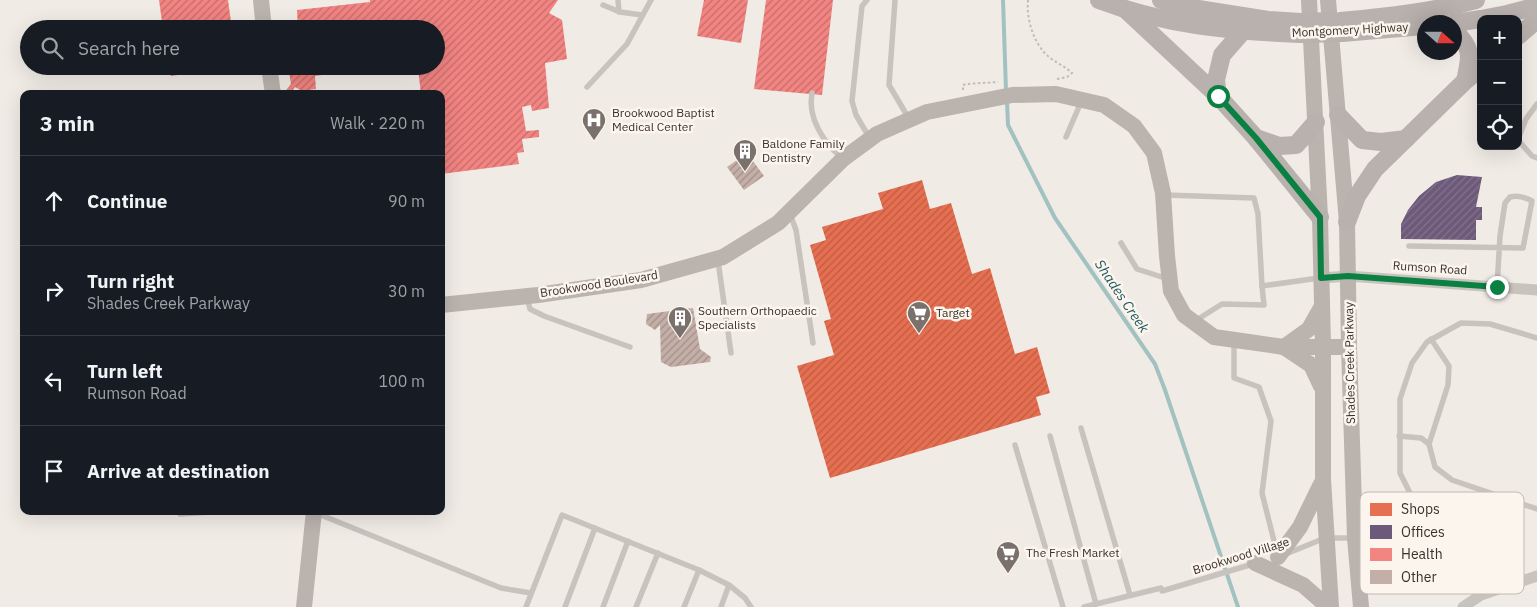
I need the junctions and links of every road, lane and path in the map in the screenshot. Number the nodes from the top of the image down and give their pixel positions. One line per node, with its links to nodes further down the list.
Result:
1 (261, 0): 22 (main road)
2 (618, 0): 16 (lane)
3 (651, 0): 18 (lane)
4 (867, 0): 47 (lane)
5 (895, 0): 42 (lane)
6 (1028, 0): 31 (path)
7 (1099, 0): 14 (main road, Montgomery Highway)
8 (1161, 0): 17 (main road, Montgomery Highway)
9 (1222, 0): 17 (main road)
10 (1328, 0): 41 (main road, Shades Creek Parkway)
11 (1476, 0): 15 (main road)
12 (603, 5): 16 (lane)
13 (1537, 6): 19 (main road)
14 (1126, 10): 26 (main road, Montgomery Highway); 37 (main road)
15 (1455, 10): 21 (main road); 25 (main road, Montgomery Highway)
16 (619, 12): 18 (lane)
17 (1234, 14): 20 (main road, Montgomery Highway)
18 (642, 15): 34 (lane)
19 (1502, 15)
20 (1305, 18): 25 (main road, Montgomery Highway, bridge); 26 (main road, Montgomery Highway); 43 (main road)
21 (1477, 18)
22 (263, 20)
23 (1537, 20): 27 (main road)
24 (1417, 26): 25 (main road, Montgomery Highway)
25 (1341, 27)
26 (1243, 31): 37 (main road)
27 (1522, 33)
28 (1462, 38): 32 (main road)
29 (1477, 71): 32 (main road)
30 (270, 75): 35 (main road)
31 (1055, 79)
32 (1465, 81): 48 (main road)
33 (968, 84): 38 (path)
34 (587, 87)
35 (272, 90)
36 (812, 93): 51 (lane)
37 (1218, 96): 46 (main road)
38 (963, 97): 39 (main road, Brookwood Boulevard); 42 (main road, Brookwood Boulevard)
39 (1082, 100): 45 (lane); 52 (main road, Brookwood Boulevard)
40 (1537, 104): 44 (lane)
41 (1338, 115): 48 (main road); 55 (main road, Shades Creek Parkway)
42 (910, 120): 47 (main road, Brookwood Boulevard)
43 (1316, 122): 46 (main road); 54 (main road)
44 (1522, 130)
45 (1066, 137)
46 (1256, 138): 54 (main road)
47 (870, 139): 51 (main road, Brookwood Boulevard)
48 (1406, 139): 55 (main road)
49 (1522, 145): 50 (lane)
50 (1537, 158)
51 (843, 159): 53 (main road, Brookwood Boulevard)
52 (1164, 195): 62 (main road, Brookwood Boulevard); 63 (lane)
53 (789, 212): 59 (main road, Brookwood Boulevard); 73 (lane)
54 (1320, 217): 61 (main road)
55 (1347, 222): 60 (main road, Shades Creek Parkway)
56 (1121, 243): 62 (lane)
57 (1409, 246): 58 (lane)
58 (1499, 249): 58 (lane); 64 (lane)
59 (718, 259): 66 (main road, Brookwood Boulevard); 78 (lane)
60 (1348, 276): 61 (street, Rumson Road); 64 (street, Rumson Road); 77 (main road, Shades Creek Parkway)
61 (1321, 278): 63 (lane); 68 (main road)
62 (1170, 280): 69 (main road, Brookwood Boulevard)
63 (1262, 286): 69 (lane)
64 (1497, 287): 65 (street, Rumson Road)
65 (1537, 290)
66 (526, 296): 67 (main road, Brookwood Boulevard); 74 (lane)
67 (445, 304)
68 (1322, 306): 75 (main road); 76 (main road)
69 (1193, 322): 71 (main road, Brookwood Boulevard)
70 (1537, 338): 72 (lane)
71 (1234, 340): 75 (main road, Brookwood Boulevard); 99 (lane)
72 (1431, 340): 82 (lane); 83 (lane)
73 (813, 343)
74 (630, 347)
75 (1284, 347): 76 (main road, Brookwood Boulevard); 79 (main road)
76 (1324, 347): 77 (main road, Brookwood Boulevard); 79 (main road)
77 (1349, 347): 95 (main road, Shades Creek Parkway)
78 (731, 353)
79 (1323, 391): 85 (main road)
80 (1081, 428): 108 (lane)
81 (1050, 436): 109 (lane)
82 (1399, 436): 83 (lane); 86 (lane)
83 (1429, 444): 87 (lane)
84 (1015, 445): 118 (lane)
85 (1323, 479): 94 (main road); 99 (main road)
86 (1410, 492)
87 (1488, 492)
88 (1524, 504): 89 (lane)
89 (1537, 508)
90 (312, 515): 110 (main road)
91 (319, 515): 104 (lane)
92 (594, 528): 96 (lane); 104 (lane); 112 (lane)
93 (1360, 536): 95 (lane)
94 (1325, 538): 95 (lane); 99 (lane, Brookwood Village); 120 (main road)
95 (1356, 538): 97 (lane); 105 (main road, Shades Creek Parkway)
96 (628, 541): 98 (lane); 113 (lane)
97 (1360, 541)
98 (658, 553): 100 (lane); 114 (lane)
99 (1267, 560): 108 (lane, Brookwood Village); 120 (main road)
100 (700, 570): 103 (lane); 115 (lane)
101 (1537, 576): 102 (street)
102 (1524, 580)
103 (730, 585): 116 (lane); 117 (lane)
104 (531, 593): 111 (lane)
105 (1360, 593)
106 (1360, 594): 121 (main road, Shades Creek Parkway)
107 (1485, 594): 122 (street)
108 (1130, 595): 109 (lane, Brookwood Village)
109 (1096, 604): 119 (lane, Brookwood Village)
110 (304, 607)
111 (526, 607)
112 (565, 607)
113 (602, 607)
114 (636, 607)
115 (684, 607)
116 (721, 607)
117 (751, 607)
118 (1063, 607)
119 (1084, 607)
120 (1329, 607)
121 (1361, 607)
122 (1464, 607)

